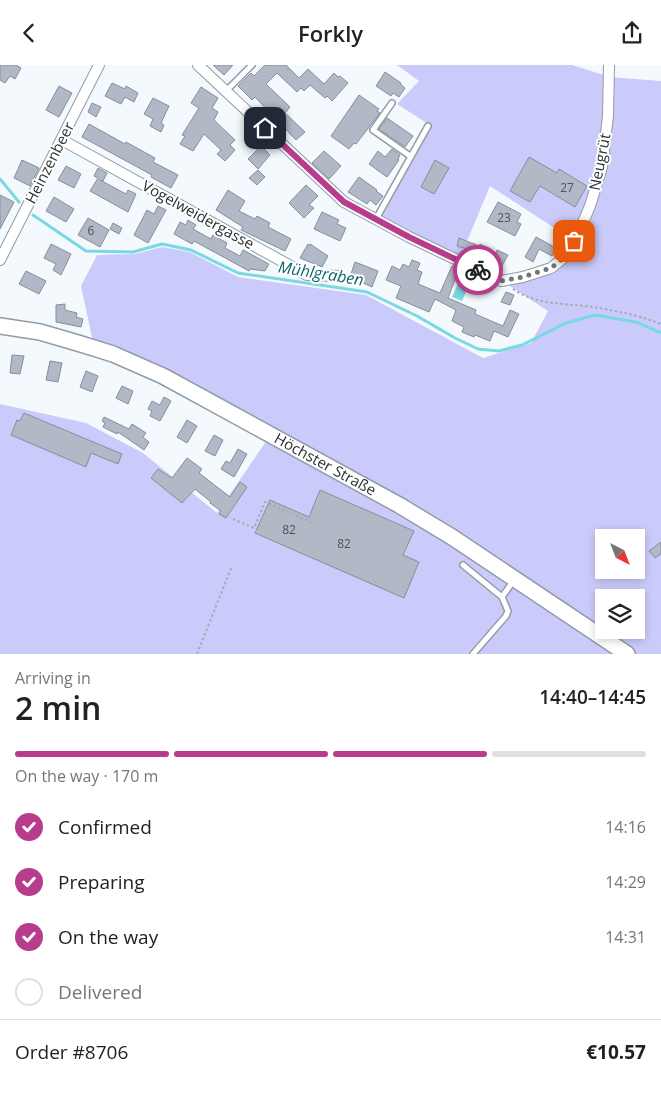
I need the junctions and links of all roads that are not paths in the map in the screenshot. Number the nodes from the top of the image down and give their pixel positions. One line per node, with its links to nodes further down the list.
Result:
1 (99, 65): 8 (street, Heinzenbeer)
2 (198, 65): 5 (street)
3 (252, 65): 5 (lane)
4 (609, 65): 10 (street, Neugrüt)
5 (226, 91): 10 (street)
6 (392, 103): 9 (lane)
7 (428, 126): 9 (lane)
8 (62, 140): 11 (street, Heinzenbeer); 12 (street, Vogelweidergasse)
9 (410, 156): 10 (lane)
10 (376, 219)
11 (0, 260)
12 (338, 276)
13 (0, 326): 15 (main road, Höchster Straße)
14 (463, 565): 16 (lane)
15 (515, 579): 16 (lane); 18 (main road, Höchster Straße)
16 (502, 597): 17 (lane)
17 (473, 654)
18 (627, 654)

